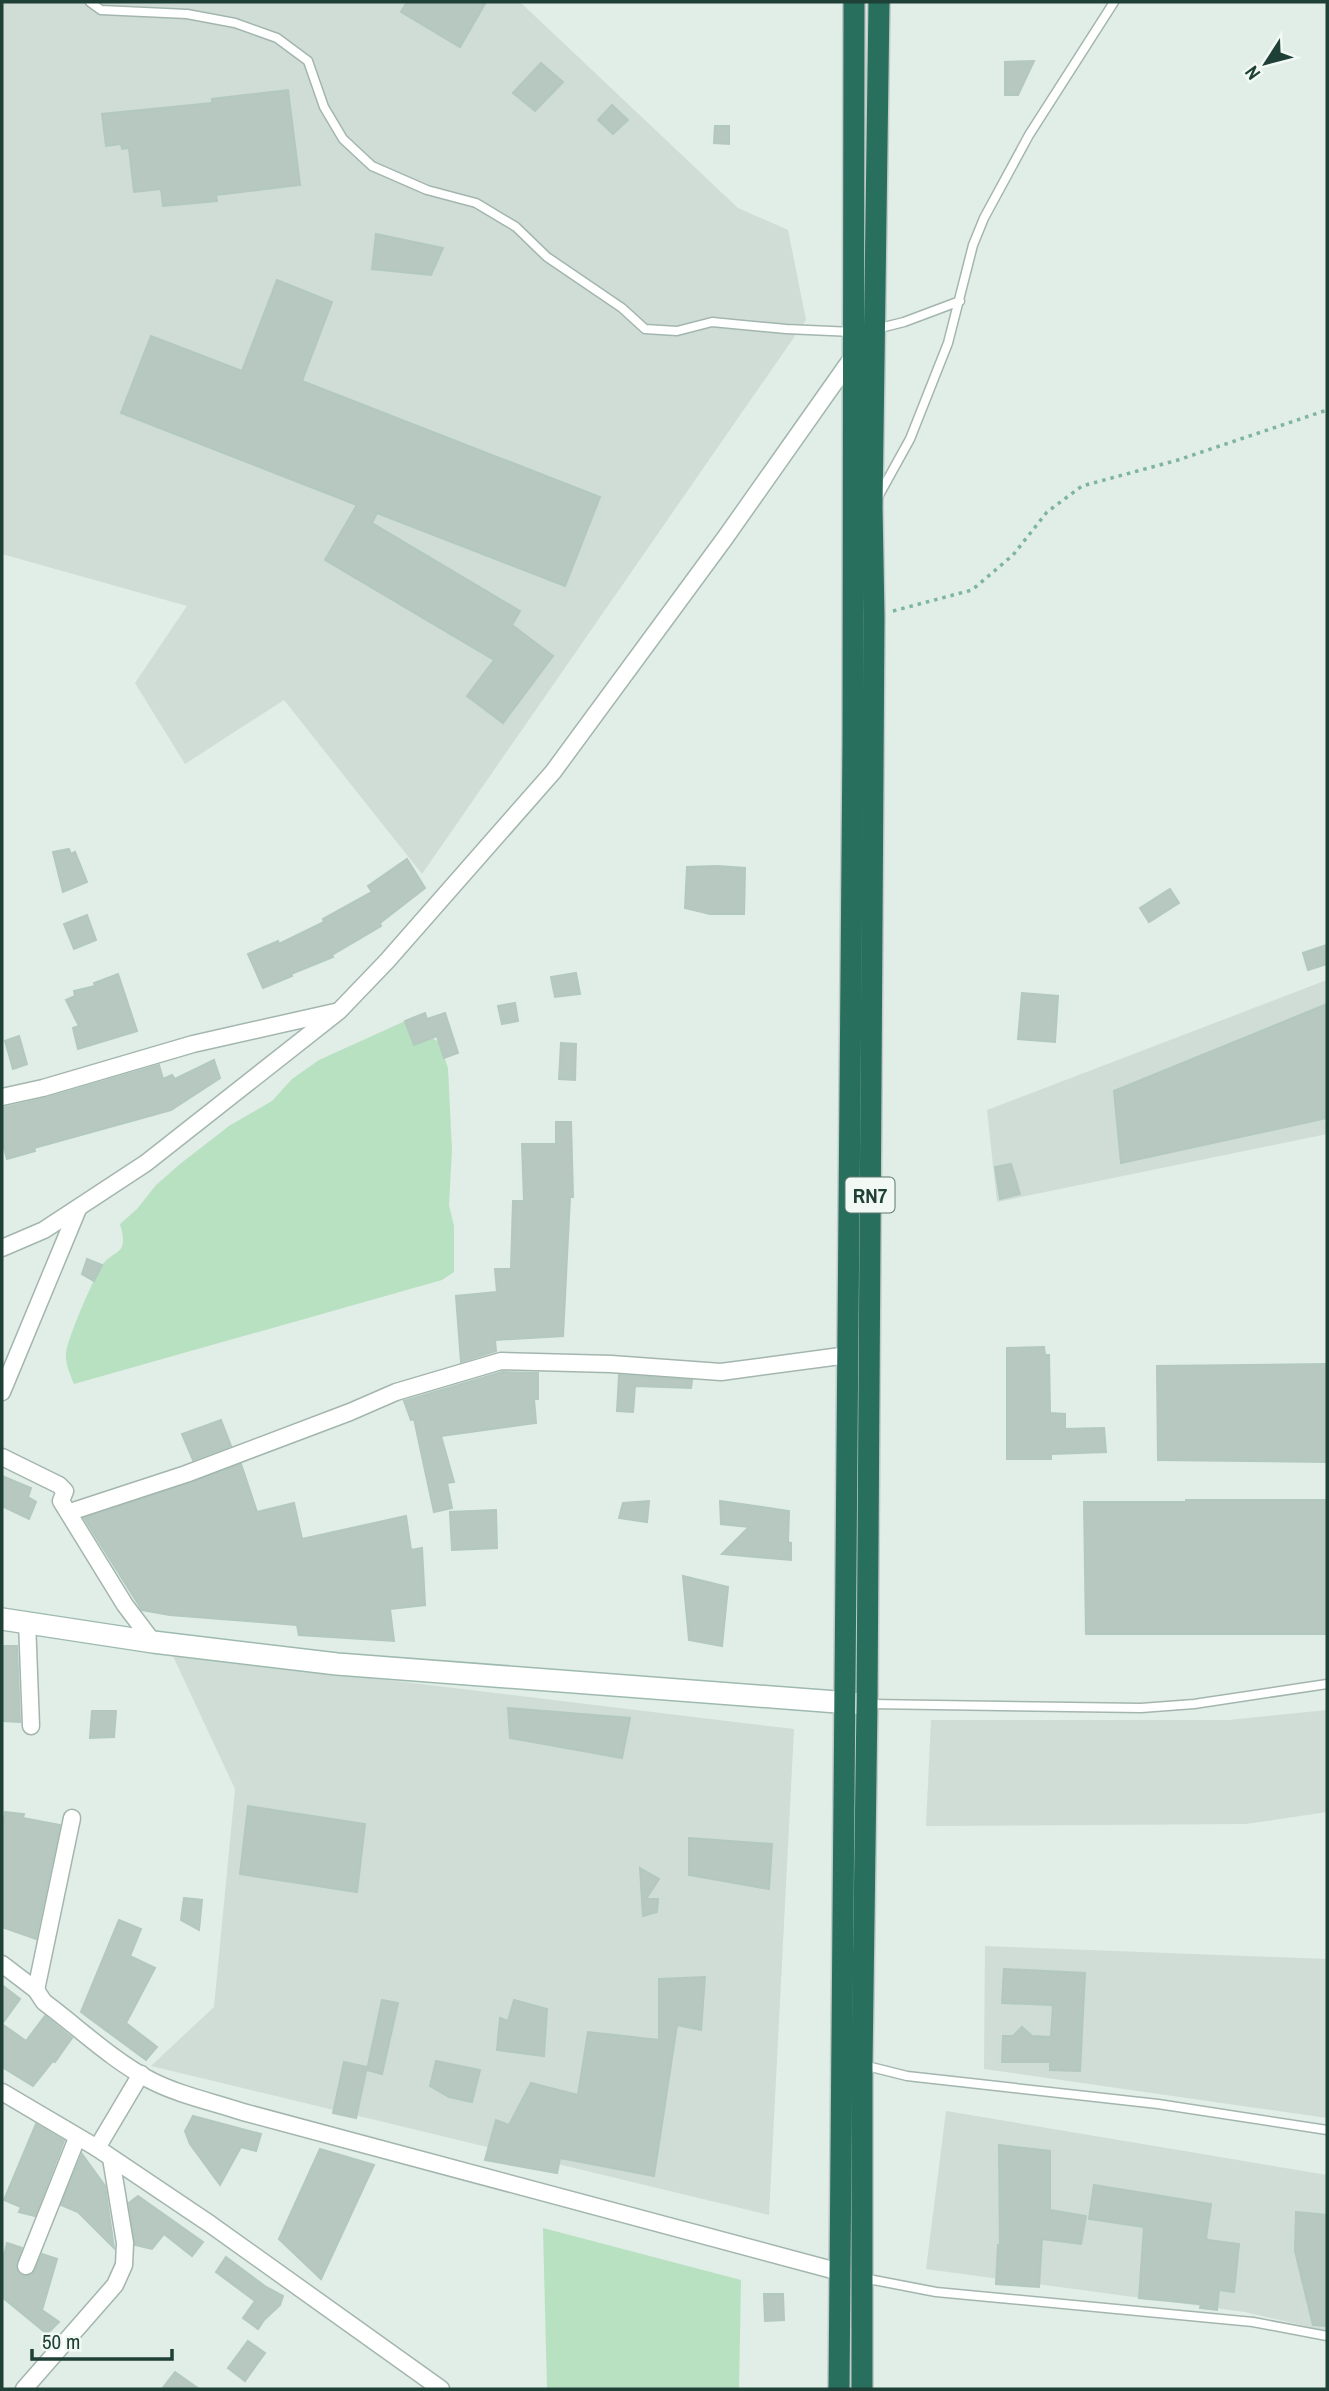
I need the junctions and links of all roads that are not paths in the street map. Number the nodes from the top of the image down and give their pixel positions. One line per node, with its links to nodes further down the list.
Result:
1 (90, 2): 6 (lane)
2 (854, 2): 6 (highway, RN7)
3 (879, 2): 6 (highway, RN7)
4 (1114, 2): 5 (lane)
5 (960, 301): 6 (lane); 8 (lane)
6 (864, 331): 7 (highway, RN7); 8 (highway, RN7)
7 (854, 355): 9 (street); 13 (highway, RN7)
8 (872, 507): 22 (highway, RN7)
9 (339, 1011): 10 (street); 11 (street)
10 (2, 1097)
11 (78, 1209): 12 (street); 14 (street)
12 (2, 1248)
13 (848, 1355): 16 (street); 21 (highway, RN7)
14 (2, 1392)
15 (2, 1457): 16 (street)
16 (70, 1513): 19 (street)
17 (2, 1619): 18 (street)
18 (27, 1621): 19 (street); 23 (street)
19 (153, 1642): 21 (street)
20 (1327, 1684): 22 (lane)
21 (844, 1703): 22 (street); 35 (highway, RN7)
22 (867, 1704): 27 (highway, RN7)
23 (32, 1726)
24 (72, 1818): 26 (street)
25 (2, 1964): 26 (street)
26 (36, 1990): 28 (street)
27 (862, 2065): 30 (lane); 36 (highway, RN7)
28 (141, 2074): 32 (street); 35 (street)
29 (2, 2092): 31 (street)
30 (1327, 2130)
31 (77, 2138): 32 (street); 34 (street)
32 (97, 2148): 33 (street)
33 (111, 2158): 38 (street); 39 (street)
34 (26, 2266)
35 (840, 2272): 40 (highway, RN7)
36 (863, 2277): 37 (lane); 41 (highway, RN7)
37 (1327, 2336)
38 (24, 2389)
39 (441, 2389)
40 (839, 2389)
41 (862, 2389)

